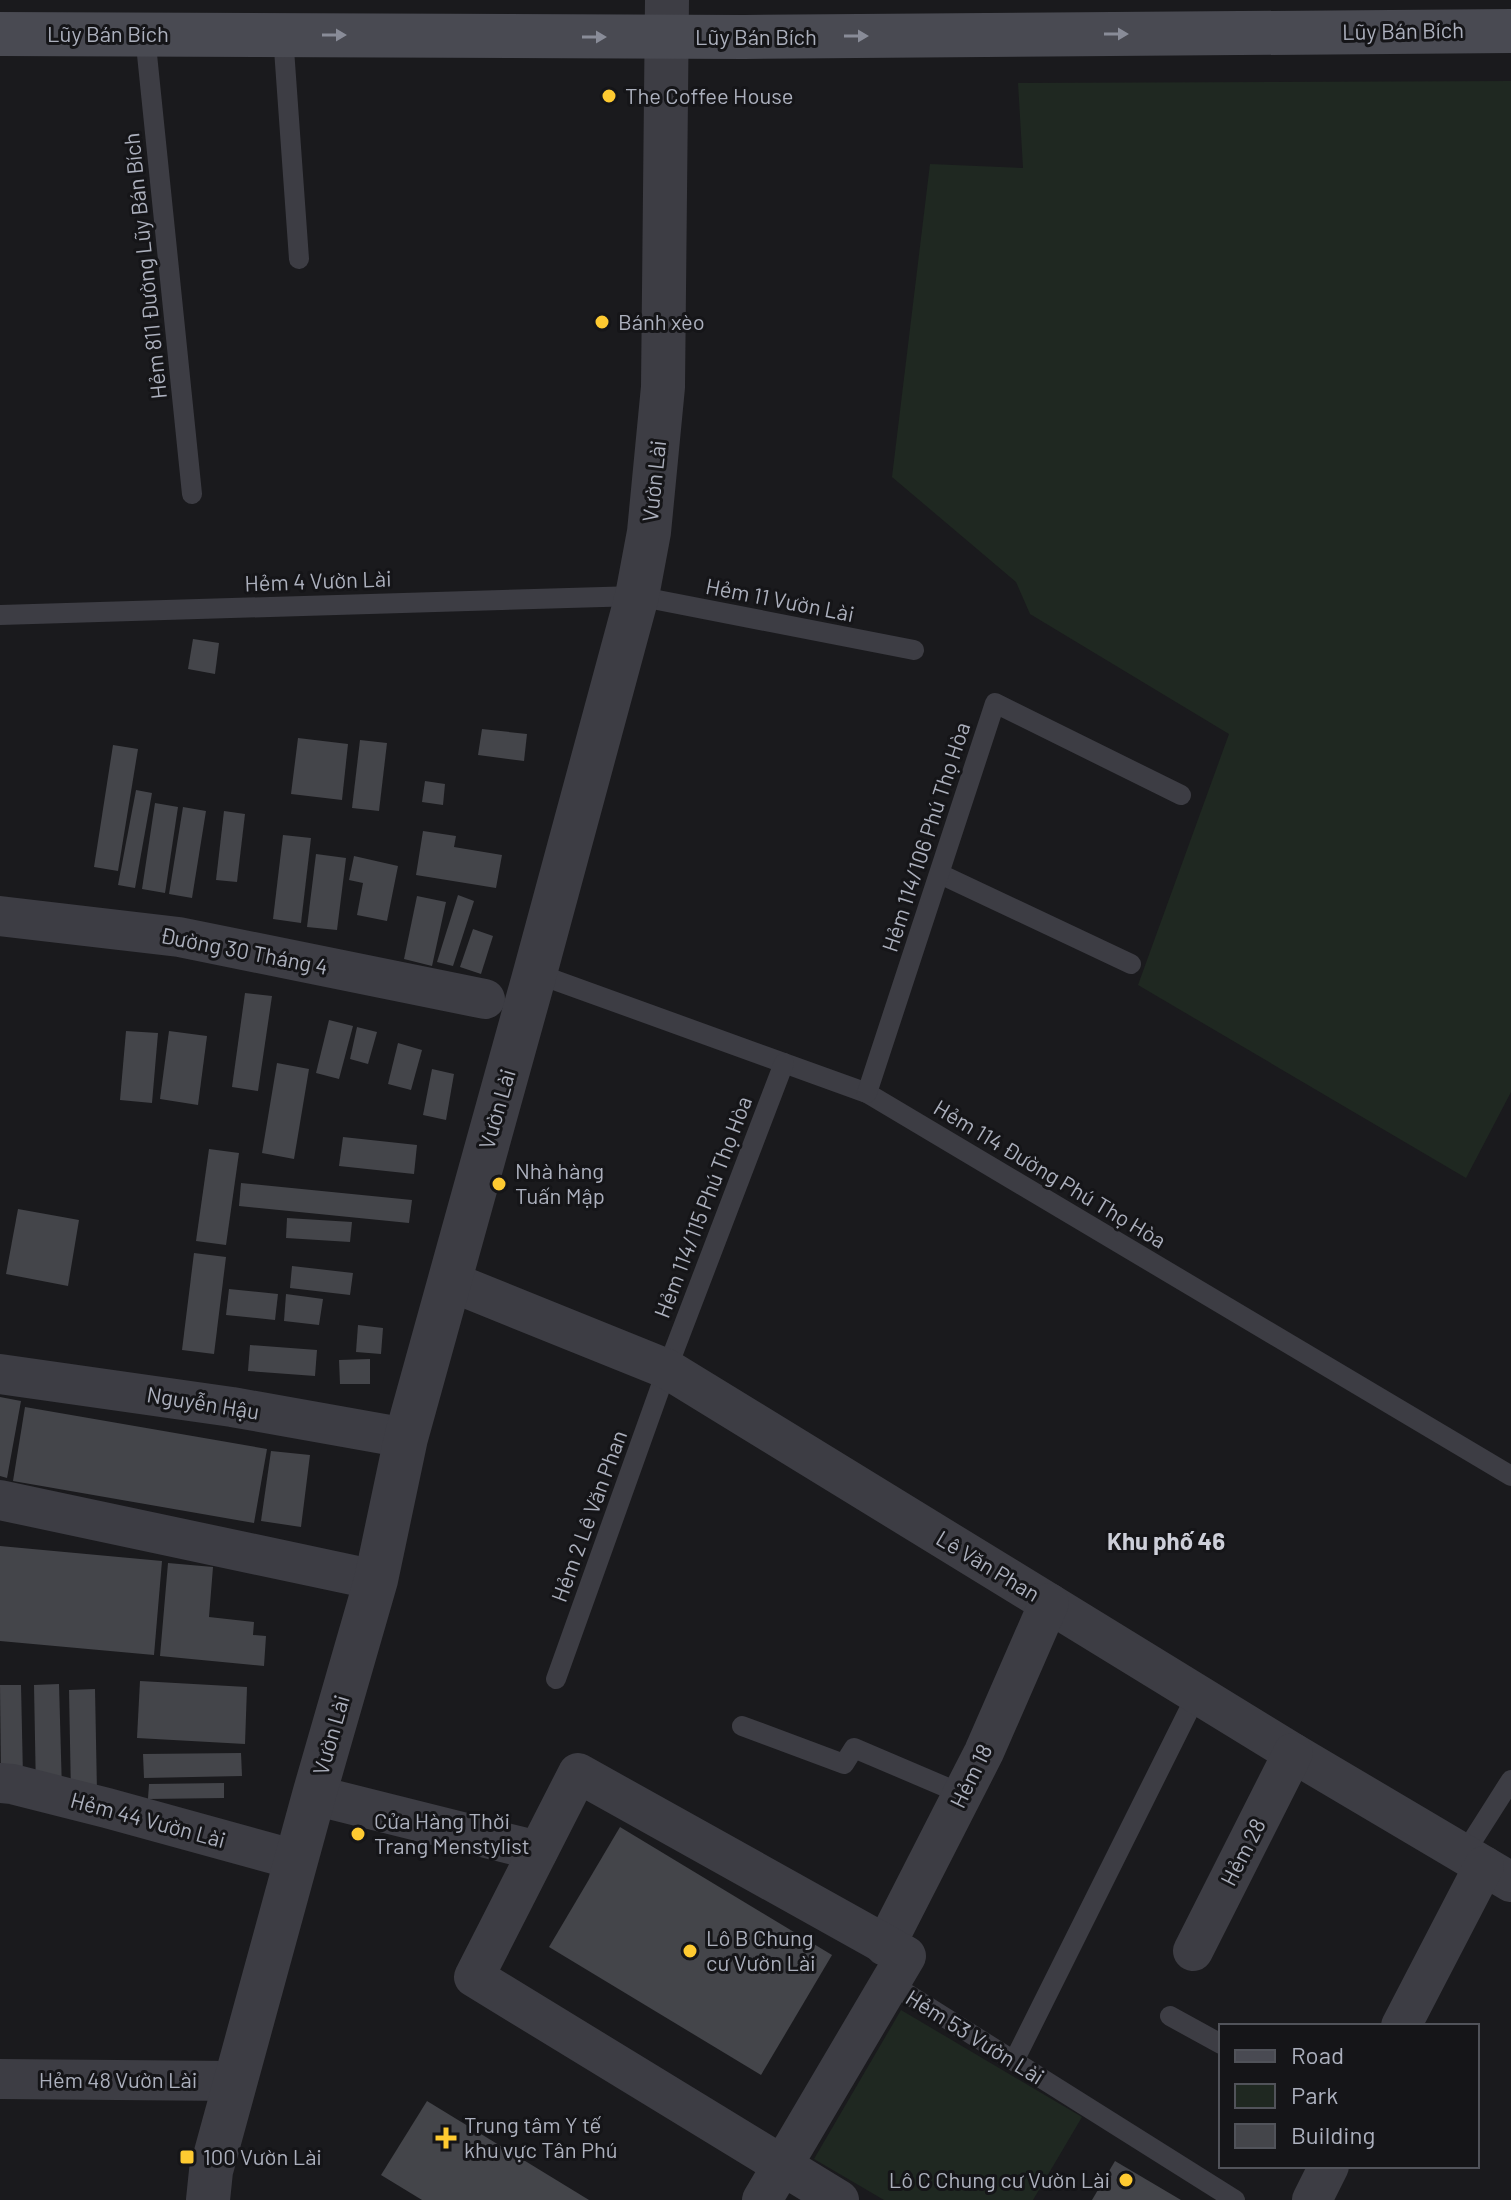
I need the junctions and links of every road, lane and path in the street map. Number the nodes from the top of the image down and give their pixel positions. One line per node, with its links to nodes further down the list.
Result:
1 (666, 19): 2 (main road, Lũy Bán Bích, one-way to 2); 5 (main road, Lũy Bán Bích, one-way to 1); 8 (street, Vườn Lài)
2 (1511, 31)
3 (0, 34): 4 (main road, Lũy Bán Bích)
4 (145, 35): 5 (main road, Lũy Bán Bích); 7 (lane, Hẻm 811 Đường Lũy Bán Bích)
5 (283, 35): 6 (lane)
6 (299, 259)
7 (192, 494)
8 (637, 596): 9 (lane, Hẻm 4 Vườn Lài); 10 (lane, Hẻm 11 Vườn Lài); 15 (street, Vườn Lài)
9 (0, 615)
10 (914, 650)
11 (1181, 795): 12 (lane, Hẻm 114/106 Phú Thọ Hòa)
12 (940, 874): 14 (lane); 18 (lane, Hẻm 114/106 Phú Thọ Hòa)
13 (0, 916): 16 (street, Đường 30 Tháng 4)
14 (1131, 964)
15 (535, 973): 17 (lane, Hẻm 114 Đường Phú Thọ Hòa); 19 (street, Vườn Lài)
16 (485, 999)
17 (784, 1063): 18 (lane, Hẻm 114 Đường Phú Thọ Hòa); 20 (lane, Hẻm 114/115 Phú Thọ Hòa)
18 (867, 1093): 23 (lane, Hẻm 114 Đường Phú Thọ Hòa)
19 (449, 1281): 20 (street, Lê Văn Phan); 22 (street, Vườn Lài)
20 (667, 1369): 26 (street, Lê Văn Phan); 27 (lane, Hẻm 2 Lê Văn Phan)
21 (0, 1374): 22 (street, Nguyễn Hậu)
22 (406, 1438): 25 (street, Vườn Lài)
23 (1511, 1476)
24 (0, 1500): 25 (street)
25 (376, 1580): 34 (street, Vườn Lài)
26 (1049, 1603): 28 (street, Lê Văn Phan); 33 (street, Hẻm 18)
27 (556, 1679)
28 (1197, 1694): 30 (street, Lê Văn Phan); 43 (lane)
29 (742, 1726): 33 (lane)
30 (1293, 1753): 37 (street, Lê Văn Phan); 38 (street, Hẻm 28)
31 (1511, 1780): 37 (lane)
32 (0, 1783): 36 (street, Hẻm 44 Vườn Lài)
33 (962, 1794): 39 (street, Hẻm 18)
34 (314, 1795): 35 (street); 36 (street, Vườn Lài)
35 (538, 1851): 39 (street, Hẻm 53 Vườn Lài); 46 (street, Hẻm 53 Vườn Lài)
36 (296, 1860): 45 (street, Vườn Lài)
37 (1486, 1867): 41 (street)
38 (1193, 1951)
39 (888, 1965): 43 (lane, Hẻm 53 Vườn Lài); 46 (street, Hẻm 18)
40 (1170, 2016): 42 (lane)
41 (1402, 2024)
42 (1219, 2043)
43 (1014, 2061): 51 (lane, Hẻm 53 Vườn Lài)
44 (0, 2079): 45 (street, Hẻm 48 Vườn Lài)
45 (236, 2081): 48 (street, Vườn Lài)
46 (783, 2165): 49 (street, Hẻm 18); 50 (street, Hẻm 53 Vườn Lài)
47 (1328, 2168): 52 (street)
48 (208, 2200)
49 (762, 2200)
50 (839, 2200)
51 (1235, 2200)
52 (1312, 2200)

